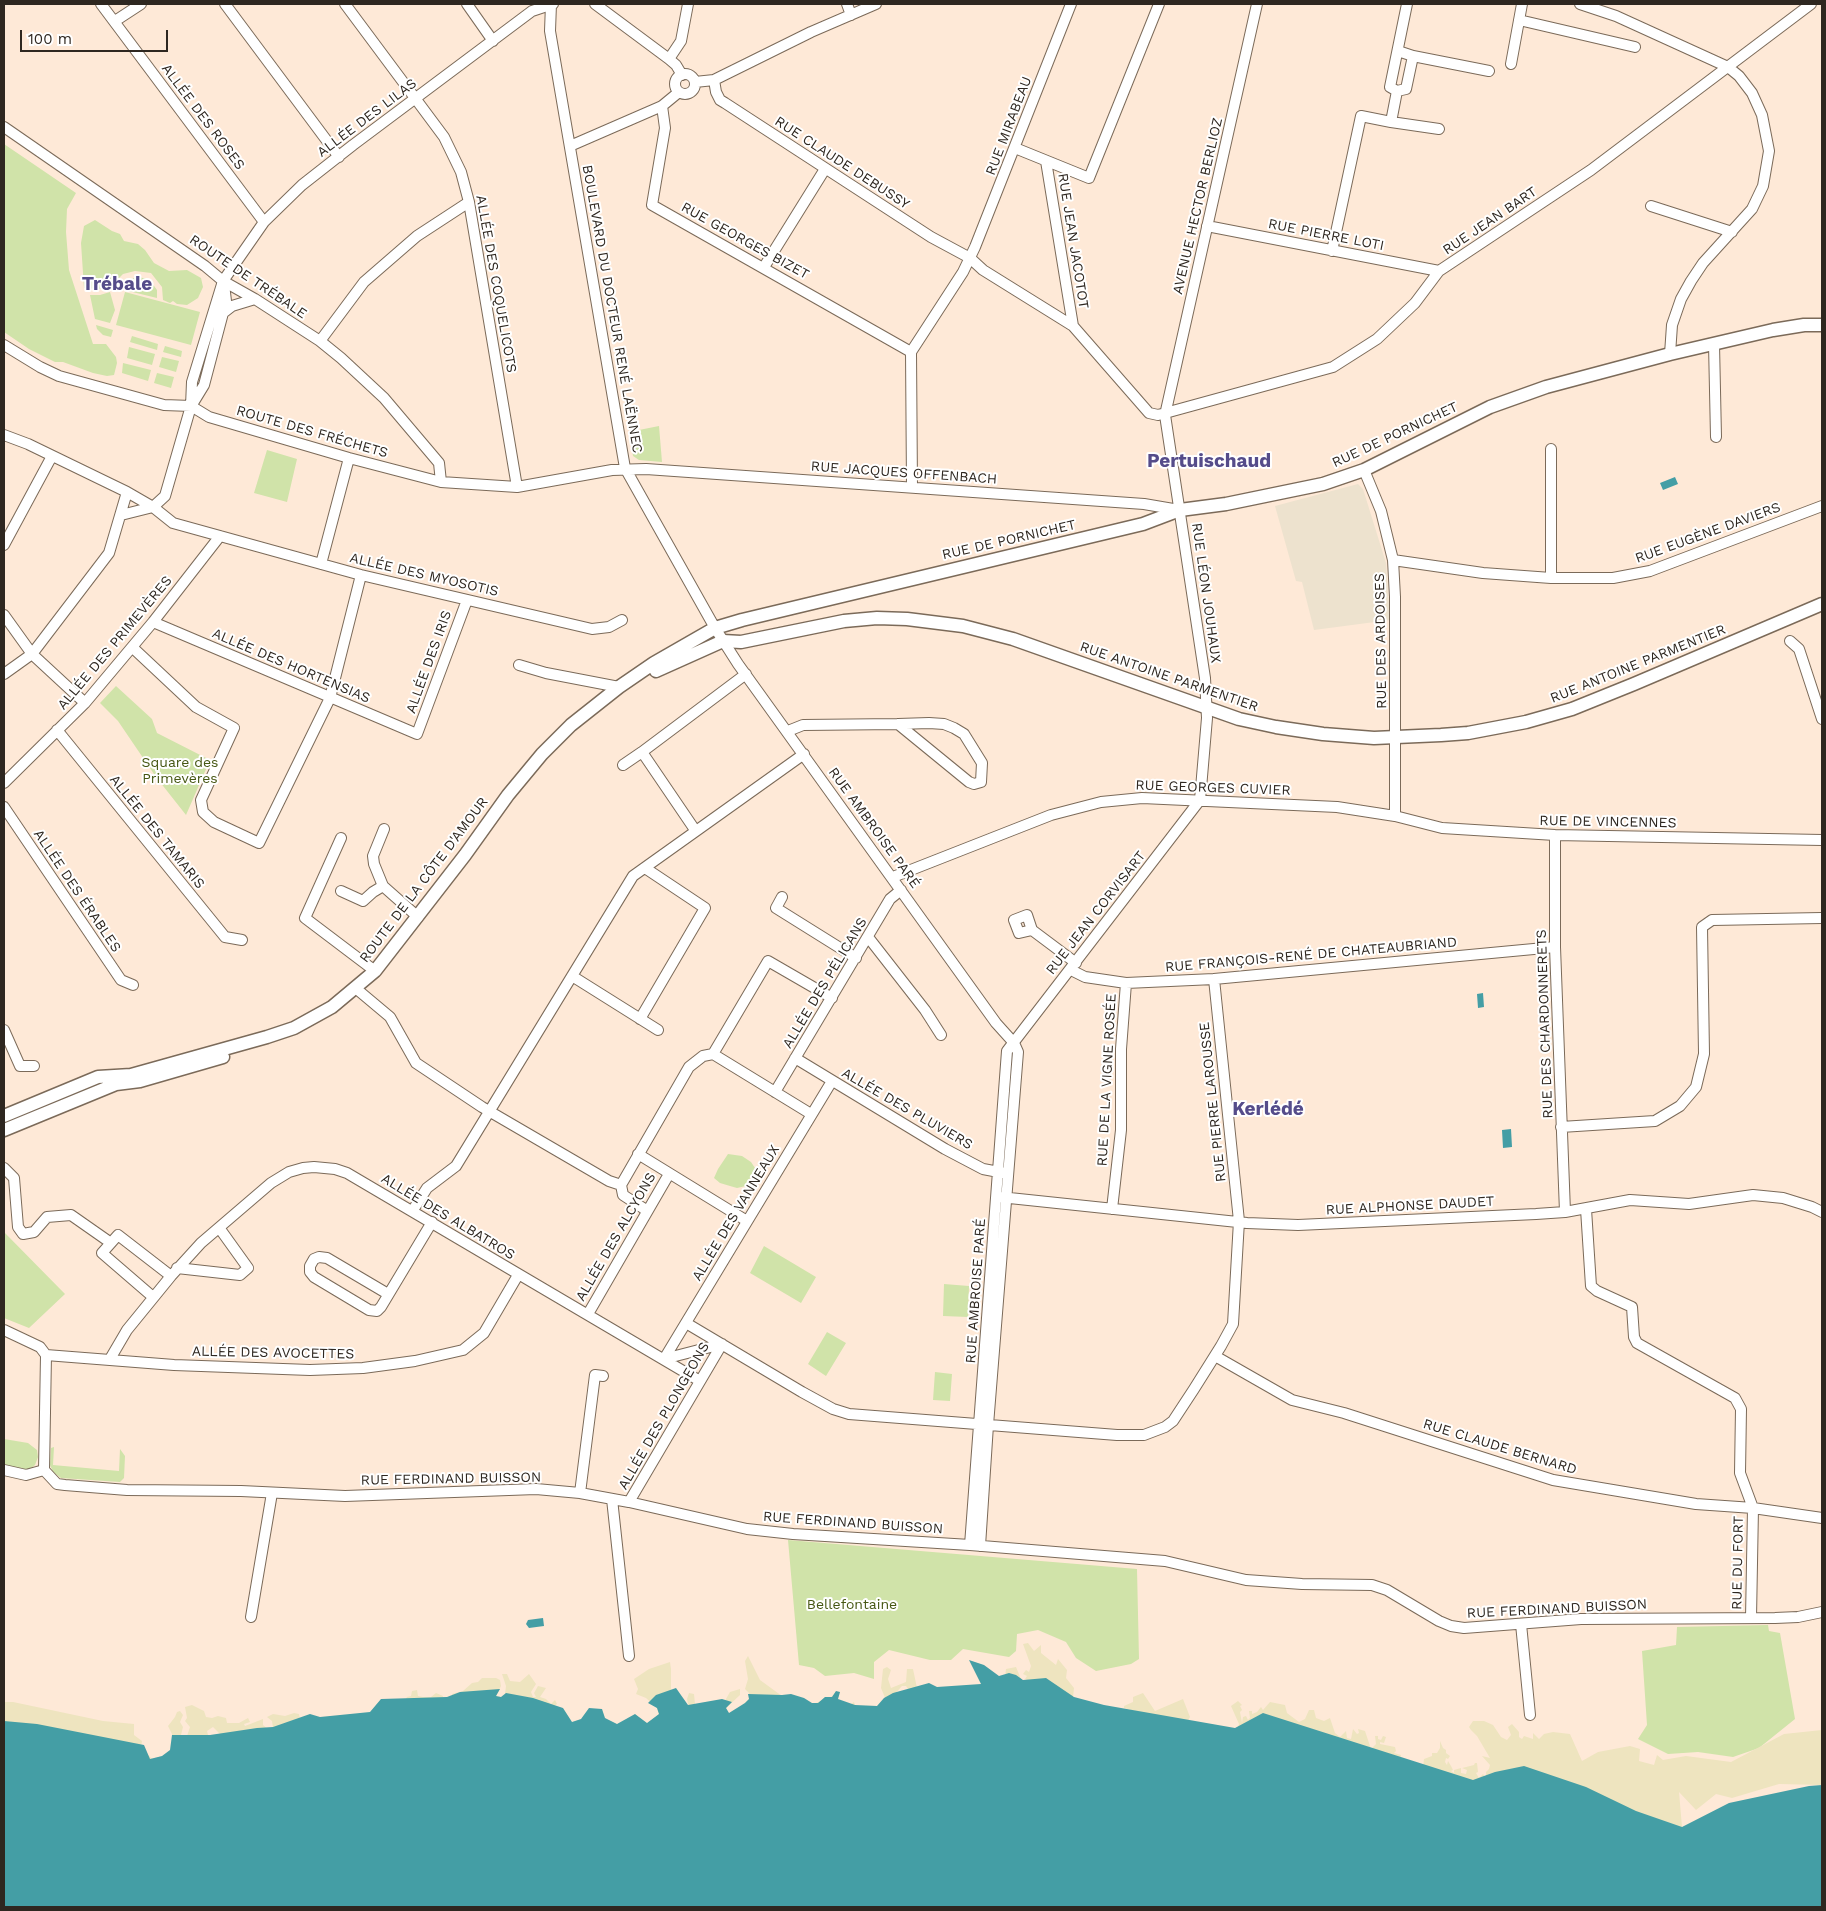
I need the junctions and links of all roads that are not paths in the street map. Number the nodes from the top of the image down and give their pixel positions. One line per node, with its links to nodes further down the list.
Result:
1 (102, 4): 20 (street, ALLÉE DES ROSES)
2 (141, 4): 20 (street)
3 (224, 4): 41 (street)
4 (345, 4): 34 (street, ALLÉE DES COQUELICOTS)
5 (467, 4): 21 (street)
6 (552, 4): 21 (street, ALLÉE DES LILAS); 39 (street, BOULEVARD DU DOCTEUR RENÉ LAËNNEC)
7 (595, 4): 25 (street)
8 (688, 4): 25 (street)
9 (846, 4): 18 (street)
10 (875, 4): 18 (street)
11 (1071, 4): 40 (street, RUE MIRABEAU)
12 (1159, 4): 42 (street)
13 (1257, 4): 47 (street, AVENUE HECTOR BERLIOZ)
14 (1407, 4): 23 (street)
15 (1522, 4): 19 (street)
16 (1580, 4): 27 (street)
17 (1811, 4): 27 (street, RUE JEAN BART)
18 (851, 15): 30 (street)
19 (1519, 20): 22 (street); 26 (street)
20 (115, 22): 46 (street, ALLÉE DES ROSES)
21 (493, 40): 34 (street, ALLÉE DES LILAS)
22 (1635, 48)
23 (1398, 51): 24 (street); 32 (street)
24 (1413, 56): 28 (street); 32 (street)
25 (669, 59): 29 (street)
26 (1511, 64)
27 (1728, 67): 48 (street); 52 (street, RUE JEAN BART)
28 (1489, 71)
29 (682, 75): 31 (street); 33 (street)
30 (714, 80): 31 (street); 43 (street, RUE CLAUDE DEBUSSY)
31 (695, 82): 33 (street)
32 (1397, 91): 36 (street)
33 (679, 92): 35 (street)
34 (416, 98): 41 (street, ALLÉE DES LILAS); 44 (street, ALLÉE DES COQUELICOTS)
35 (662, 106): 39 (street); 51 (street, RUE GEORGES BIZET)
36 (1391, 122): 38 (street); 49 (street)
37 (4, 127): 53 (street, ROUTE DE TRÉBALE)
38 (1439, 129)
39 (570, 146): 70 (street, BOULEVARD DU DOCTEUR RENÉ LAËNNEC)
40 (1015, 148): 42 (street); 50 (street, RUE MIRABEAU)
41 (339, 157): 46 (street, ALLÉE DES LILAS)
42 (1046, 161): 57 (street, RUE JEAN JACOTOT)
43 (825, 169): 50 (street, RUE CLAUDE DEBUSSY); 51 (street)
44 (469, 202): 58 (street); 73 (street, ALLÉE DES COQUELICOTS)
45 (1651, 206): 48 (street)
46 (264, 222): 53 (street, ALLÉE DES LILAS)
47 (1207, 226): 49 (street, RUE PIERRE LOTI); 64 (street, AVENUE HECTOR BERLIOZ)
48 (1732, 232): 62 (street)
49 (1332, 251): 52 (street, RUE PIERRE LOTI)
50 (970, 258): 57 (street, RUE CLAUDE DEBUSSY); 61 (street, RUE MIRABEAU)
51 (764, 267): 61 (street, RUE GEORGES BIZET)
52 (1439, 271): 64 (street, RUE JEAN BART)
53 (223, 280): 54 (street, ROUTE DE TRÉBALE); 55 (street); 63 (street, ALLÉE DES LILAS)
54 (255, 299): 55 (street); 58 (street, ROUTE DE TRÉBALE)
55 (223, 313): 63 (street)
56 (1822, 325): 59 (main road, RUE DE PORNICHET)
57 (1073, 326): 64 (street)
58 (320, 341): 72 (street, ROUTE DE TRÉBALE)
59 (1714, 344): 62 (main road, RUE DE PORNICHET); 66 (street)
60 (4, 345): 63 (street, ROUTE DES FRÉCHETS)
61 (912, 352): 74 (street)
62 (1670, 354): 71 (main road, RUE DE PORNICHET)
63 (191, 406): 69 (street, ROUTE DES FRÉCHETS); 77 (street)
64 (1165, 414): 78 (street, RUE LÉON JOUHAUX)
65 (4, 435): 68 (street, ALLÉE DES MYOSOTIS)
66 (1716, 437)
67 (1551, 449): 85 (street)
68 (52, 456): 75 (street, ALLÉE DES MYOSOTIS); 81 (street)
69 (349, 458): 72 (street, ROUTE DES FRÉCHETS); 83 (street)
70 (625, 468): 73 (street, ROUTE DES FRÉCHETS); 74 (street, RUE JACQUES OFFENBACH); 91 (street, BOULEVARD DU DOCTEUR RENÉ LAËNNEC)
71 (1364, 470): 78 (main road, RUE DE PORNICHET); 82 (street, RUE DES ARDOISES)
72 (441, 482): 73 (street, ROUTE DES FRÉCHETS)
73 (517, 487)
74 (912, 487): 78 (street, RUE JACQUES OFFENBACH)
75 (127, 492): 77 (street, ALLÉE DES MYOSOTIS); 79 (street)
76 (1822, 506): 85 (street, RUE EUGÈNE DAVIERS)
77 (153, 507): 79 (street); 80 (street, ALLÉE DES MYOSOTIS)
78 (1180, 510): 91 (main road, RUE DE PORNICHET); 103 (street, RUE LÉON JOUHAUX)
79 (121, 515): 95 (street)
80 (220, 536): 83 (street, ALLÉE DES MYOSOTIS); 90 (street, ALLÉE DES PRIMEVÈRES)
81 (4, 545)
82 (1393, 560): 85 (street, RUE EUGÈNE DAVIERS); 109 (street, RUE DES ARDOISES)
83 (321, 564): 84 (street, ALLÉE DES MYOSOTIS)
84 (361, 575): 86 (street, ALLÉE DES MYOSOTIS); 101 (street)
85 (1551, 578)
86 (466, 600): 89 (street, ALLÉE DES MYOSOTIS); 108 (street, ALLÉE DES IRIS)
87 (1822, 604): 109 (main road, RUE ANTOINE PARMENTIER)
88 (4, 615): 95 (street)
89 (622, 620)
90 (154, 622): 94 (street, ALLÉE DES PRIMEVÈRES); 101 (street, ALLÉE DES HORTENSIAS)
91 (715, 628): 92 (street, RUE AMBROISE PARÉ); 100 (main road, ROUTE DE LA CÔTE D'AMOUR)
92 (724, 641): 96 (main road, RUE ANTOINE PARMENTIER); 99 (street, RUE AMBROISE PARÉ); 103 (main road, RUE ANTOINE PARMENTIER)
93 (1790, 641): 104 (street)
94 (132, 648): 101 (street); 102 (street, ALLÉE DES PRIMEVÈRES)
95 (32, 654): 98 (street); 102 (street)
96 (674, 662): 141 (main road, ROUTE DE LA CÔTE D'AMOUR)
97 (519, 665): 100 (street)
98 (4, 674)
99 (746, 674): 107 (street, RUE AMBROISE PARÉ); 110 (street)
100 (619, 687): 128 (main road, ROUTE DE LA CÔTE D'AMOUR)
101 (330, 698): 108 (street, ALLÉE DES HORTENSIAS)
102 (85, 703): 106 (street, ALLÉE DES PRIMEVÈRES)
103 (1207, 707): 109 (main road, RUE ANTOINE PARMENTIER); 114 (street, RUE LÉON JOUHAUX)
104 (1822, 718)
105 (898, 724): 105 (street); 107 (street)
106 (57, 730): 113 (street, ALLÉE DES PRIMEVÈRES); 132 (street, ALLÉE DES TAMARIS)
107 (788, 731): 111 (street, RUE AMBROISE PARÉ)
108 (417, 734)
109 (1396, 738): 116 (street, RUE DES ARDOISES)
110 (642, 752): 112 (street); 118 (street)
111 (804, 754): 118 (street); 123 (street, RUE AMBROISE PARÉ)
112 (623, 765)
113 (4, 783)
114 (1200, 800): 116 (street, RUE GEORGES CUVIER); 123 (street, RUE GEORGES CUVIER); 135 (street, RUE JEAN CORVISART)
115 (4, 807): 140 (street, ALLÉE DES ÉRABLES)
116 (1395, 816): 119 (street, RUE DE VINCENNES)
117 (384, 829): 124 (street)
118 (695, 830): 122 (street)
119 (1555, 835): 121 (street, RUE DE VINCENNES); 133 (street, RUE DES CHARDONNERETS)
120 (341, 838): 136 (street)
121 (1822, 840)
122 (645, 868): 137 (street); 143 (street)
123 (892, 877): 125 (street, RUE AMBROISE PARÉ)
124 (383, 886): 126 (street); 128 (street)
125 (901, 890): 131 (street, ALLÉE DES PÉLICANS); 147 (street, RUE AMBROISE PARÉ)
126 (341, 891)
127 (782, 897): 134 (street)
128 (418, 917): 136 (main road, ROUTE DE LA CÔTE D'AMOUR)
129 (1822, 918): 156 (street)
130 (1032, 930): 135 (street, RUE FRANÇOIS-RENÉ DE CHATEAUBRIAND)
131 (868, 937): 134 (street, ALLÉE DES PÉLICANS); 146 (street)
132 (242, 940)
133 (1555, 947): 138 (street, RUE FRANÇOIS-RENÉ DE CHATEAUBRIAND); 156 (street, RUE DES CHARDONNERETS)
134 (856, 958): 142 (street, ALLÉE DES PÉLICANS)
135 (1073, 966): 139 (street, RUE FRANÇOIS-RENÉ DE CHATEAUBRIAND); 147 (street, RUE JEAN CORVISART)
136 (375, 971): 155 (main road, ROUTE DE LA CÔTE D'AMOUR)
137 (572, 976): 143 (street); 153 (street)
138 (1214, 979): 139 (street, RUE FRANÇOIS-RENÉ DE CHATEAUBRIAND); 173 (street, RUE PIERRE LAROUSSE)
139 (1126, 983): 165 (street, RUE DE LA VIGNE ROSÉE)
140 (133, 985)
141 (359, 991): 153 (street); 157 (main road, ROUTE DE LA CÔTE D'AMOUR)
142 (832, 998): 148 (street); 149 (street, ALLÉE DES PÉLICANS)
143 (640, 1019): 145 (street)
144 (4, 1030): 150 (street)
145 (658, 1030)
146 (941, 1035)
147 (1014, 1043): 160 (street, RUE AMBROISE PARÉ); 161 (street, RUE AMBROISE PARÉ)
148 (713, 1054): 152 (street); 158 (street)
149 (795, 1058): 151 (street, ALLÉE DES PLUVIERS); 152 (street, ALLÉE DES PÉLICANS)
150 (34, 1066)
151 (832, 1081): 154 (street, ALLÉE DES VANNEAUX); 160 (street, ALLÉE DES PLUVIERS)
152 (775, 1092): 154 (street)
153 (490, 1111): 163 (street); 167 (street)
154 (811, 1114): 172 (street, ALLÉE DES VANNEAUX)
155 (4, 1116)
156 (1561, 1127): 169 (street, RUE DES CHARDONNERETS)
157 (4, 1130)
158 (638, 1154): 162 (street); 163 (street)
159 (4, 1168): 175 (street)
160 (998, 1172): 161 (street, ALLÉE DES PLUVIERS); 164 (street, RUE AMBROISE PARÉ)
161 (1009, 1173): 164 (street, RUE AMBROISE PARÉ)
162 (669, 1174): 168 (street, ALLÉE DES ALCYONS); 172 (street)
163 (621, 1185): 168 (street)
164 (1001, 1197): 165 (street, RUE ALPHONSE DAUDET); 190 (street, RUE AMBROISE PARÉ)
165 (1112, 1208): 173 (street, RUE ALPHONSE DAUDET)
166 (1586, 1208): 169 (street, RUE ALPHONSE DAUDET); 170 (street, RUE ALPHONSE DAUDET); 197 (street)
167 (413, 1210): 171 (street, ALLÉE DES ALBATROS); 174 (street, ALLÉE DES ALBATROS)
168 (646, 1210): 180 (street, ALLÉE DES ALCYONS)
169 (1564, 1212): 173 (street, RUE ALPHONSE DAUDET)
170 (1822, 1212)
171 (432, 1222): 177 (street, ALLÉE DES ALBATROS); 178 (street)
172 (747, 1222): 181 (street, ALLÉE DES VANNEAUX)
173 (1239, 1222): 185 (street, RUE PIERRE LAROUSSE)
174 (220, 1228): 176 (street, ALLÉE DES ALBATROS); 176 (street)
175 (110, 1244): 176 (street); 179 (street)
176 (174, 1272): 179 (street, ALLÉE DES ALBATROS)
177 (518, 1274): 180 (street, ALLÉE DES ALBATROS); 186 (street, ALLÉE DES AVOCETTES)
178 (388, 1294): 178 (street)
179 (153, 1297): 186 (street, ALLÉE DES ALBATROS)
180 (588, 1314): 187 (street, ALLÉE DES ALBATROS)
181 (686, 1323): 183 (street, RUE PIERRE LAROUSSE); 187 (street, ALLÉE DES VANNEAUX)
182 (4, 1330): 184 (street)
183 (722, 1344): 187 (street); 189 (street, ALLÉE DES PLONGEONS); 190 (street, RUE PIERRE LAROUSSE)
184 (46, 1355): 186 (street, ALLÉE DES AVOCETTES); 192 (street)
185 (1215, 1356): 190 (street, RUE PIERRE LAROUSSE); 197 (street, RUE CLAUDE BERNARD)
186 (110, 1359)
187 (664, 1359): 189 (street, ALLÉE DES ALBATROS)
188 (603, 1376): 194 (street)
189 (700, 1381): 196 (street, ALLÉE DES PLONGEONS)
190 (984, 1424): 199 (street, RUE AMBROISE PARÉ)
191 (4, 1470): 192 (street)
192 (44, 1470): 193 (street, RUE FERDINAND BUISSON)
193 (272, 1493): 194 (street, RUE FERDINAND BUISSON); 201 (street)
194 (580, 1493): 195 (street, RUE FERDINAND BUISSON)
195 (612, 1499): 196 (street, RUE FERDINAND BUISSON); 204 (street)
196 (629, 1502): 199 (street, RUE FERDINAND BUISSON)
197 (1753, 1508): 198 (street, RUE CLAUDE BERNARD); 202 (street, RUE DU FORT)
198 (1822, 1518)
199 (975, 1545): 203 (street, RUE FERDINAND BUISSON)
200 (1822, 1612): 202 (street, RUE FERDINAND BUISSON)
201 (250, 1617)
202 (1751, 1618): 203 (street, RUE FERDINAND BUISSON)
203 (1521, 1624): 205 (street)
204 (629, 1656)
205 (1530, 1715)

